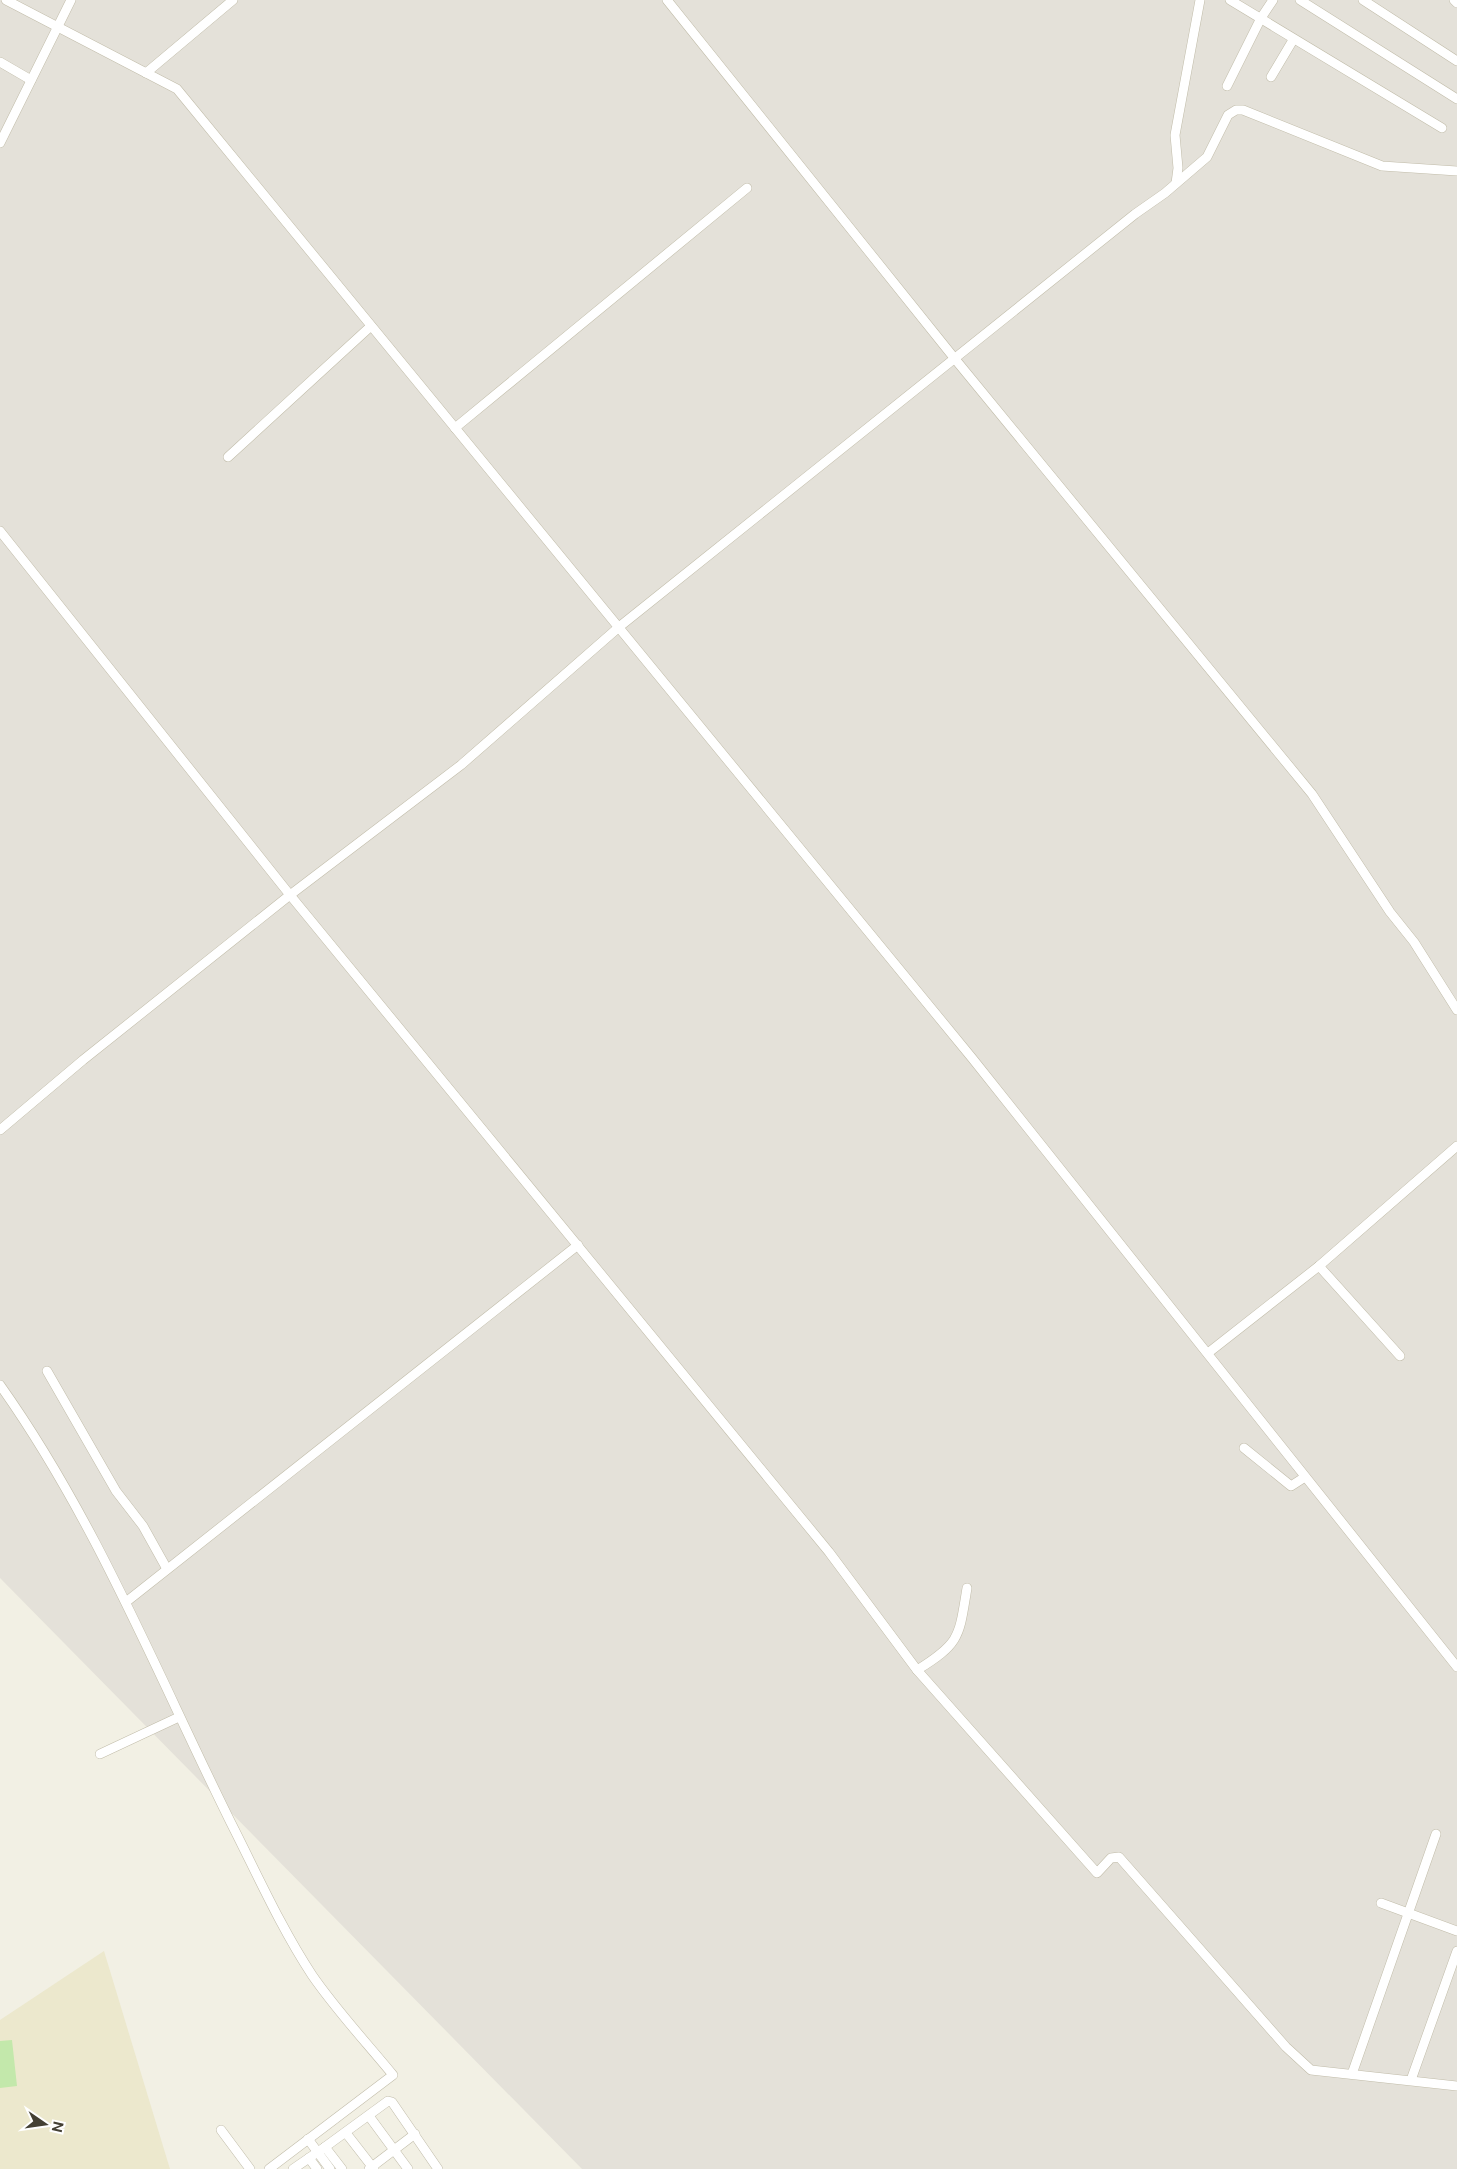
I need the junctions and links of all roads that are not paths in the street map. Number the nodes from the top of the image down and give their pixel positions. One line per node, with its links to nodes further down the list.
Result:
1 (6, 0): 13 (street)
2 (71, 0): 13 (street)
3 (233, 0): 17 (street)
4 (667, 0): 28 (street)
5 (1200, 0): 25 (street)
6 (1230, 0): 12 (street)
7 (1274, 0): 12 (street)
8 (1300, 0): 21 (street)
9 (1362, 0): 15 (street)
10 (1454, 0): 11 (street)
11 (1457, 3)
12 (1261, 18): 14 (street); 20 (street)
13 (58, 27): 17 (street); 19 (street)
14 (1293, 40): 18 (street); 22 (street)
15 (1457, 61)
16 (0, 62): 19 (street)
17 (146, 73): 27 (street)
18 (1272, 76)
19 (31, 80): 23 (street)
20 (1227, 86)
21 (1457, 99)
22 (1442, 128)
23 (0, 143)
24 (1457, 171): 25 (street)
25 (1176, 183): 28 (street)
26 (747, 188): 29 (street)
27 (371, 326): 29 (street); 30 (street)
28 (955, 359): 32 (street); 34 (street)
29 (455, 428): 32 (street)
30 (228, 457)
31 (0, 531): 33 (street)
32 (619, 627): 33 (street); 39 (street)
33 (290, 895): 35 (street); 37 (street)
34 (1457, 1010)
35 (0, 1130)
36 (1457, 1146): 38 (street)
37 (578, 1245): 45 (street); 49 (street)
38 (1319, 1266): 39 (street); 40 (street)
39 (1208, 1353): 44 (street)
40 (1400, 1356)
41 (46, 1372): 45 (street)
42 (0, 1385): 47 (street)
43 (1244, 1448): 44 (street)
44 (1305, 1477): 48 (street)
45 (166, 1568): 47 (street)
46 (967, 1588): 49 (street)
47 (126, 1602): 50 (street)
48 (1457, 1667)
49 (917, 1670): 57 (street)
50 (179, 1717): 51 (street); 64 (street)
51 (100, 1754)
52 (1436, 1834): 54 (street)
53 (1381, 1903): 54 (street)
54 (1408, 1913): 55 (street); 57 (street)
55 (1457, 1931)
56 (1457, 1951): 58 (street)
57 (1352, 2074): 58 (street)
58 (1411, 2080): 59 (street)
59 (1457, 2086)
60 (369, 2116): 62 (street); 63 (street); 66 (street)
61 (221, 2130): 69 (street)
62 (346, 2133): 65 (street); 68 (street)
63 (415, 2134): 66 (street); 76 (street)
64 (308, 2139): 65 (street); 70 (street)
65 (321, 2149): 67 (street); 73 (street); 74 (street)
66 (394, 2150): 68 (street); 75 (street)
67 (308, 2158): 71 (street); 72 (street)
68 (372, 2168)
69 (250, 2169)
70 (268, 2169)
71 (293, 2169)
72 (317, 2169)
73 (330, 2169)
74 (342, 2169)
75 (408, 2169)
76 (438, 2169)

